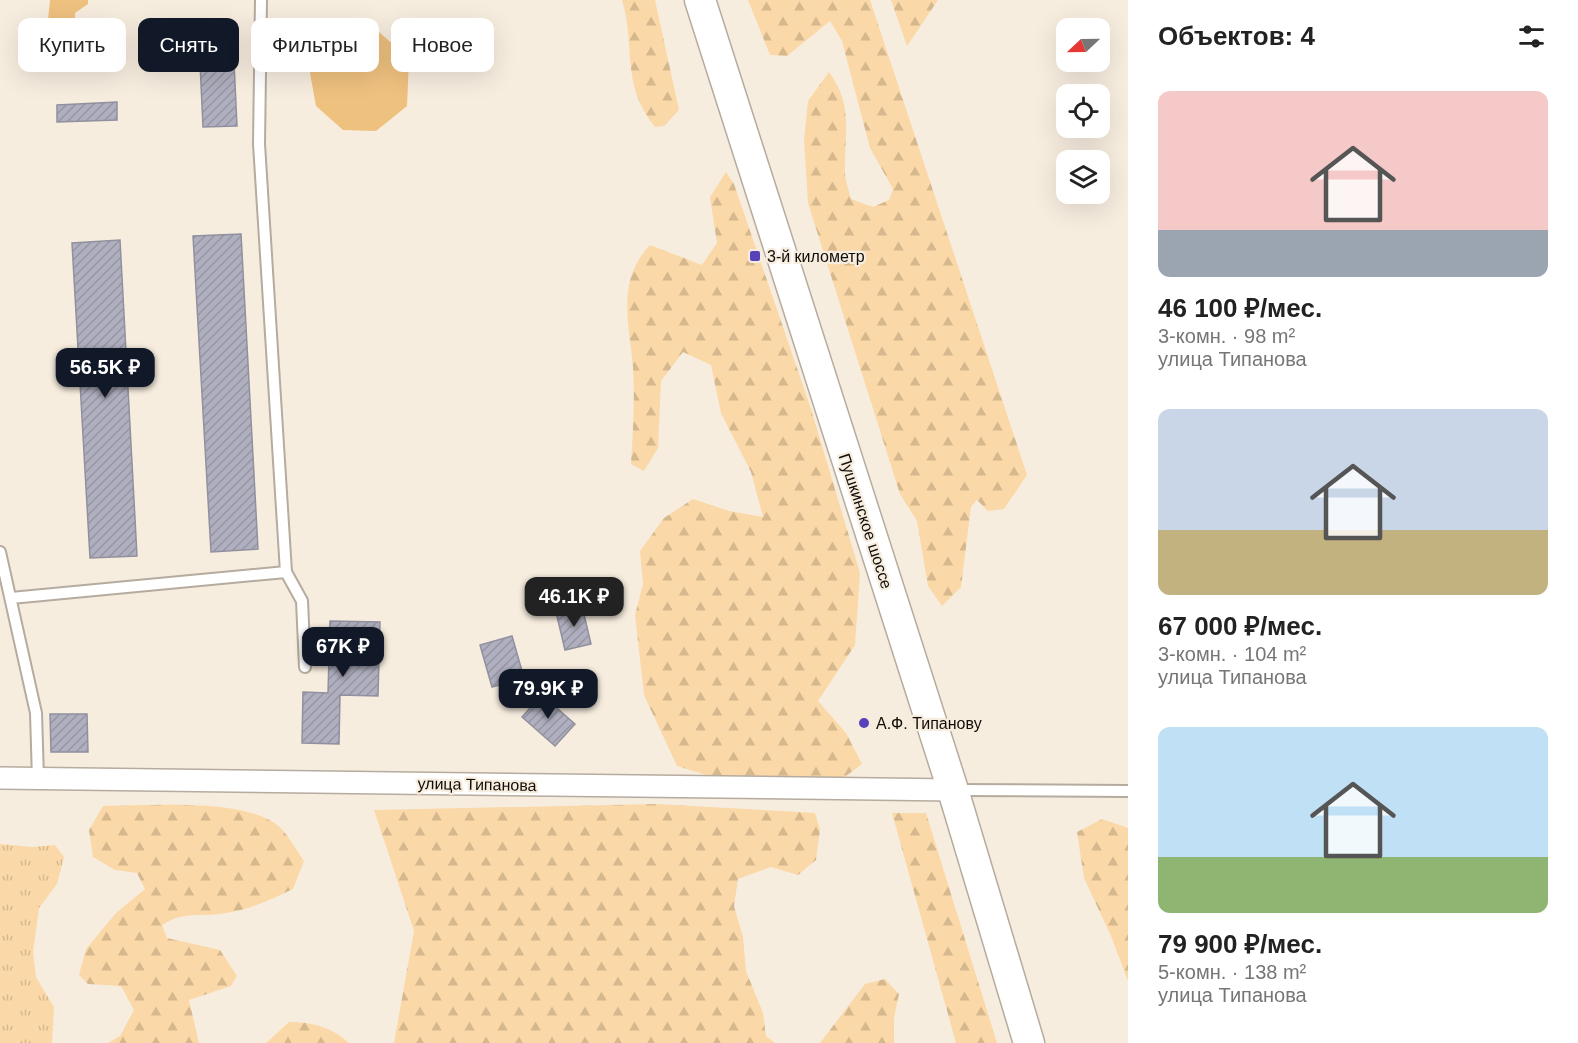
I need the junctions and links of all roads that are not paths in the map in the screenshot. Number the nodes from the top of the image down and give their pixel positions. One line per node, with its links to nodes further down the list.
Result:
1 (261, 0): 4 (lane)
2 (700, 0): 9 (main road, Пушкинское шоссе)
3 (0, 552): 5 (lane)
4 (286, 572): 5 (lane); 6 (lane)
5 (11, 598): 8 (lane)
6 (305, 667)
7 (0, 778): 8 (street, улица Типанова)
8 (38, 779): 9 (street, улица Типанова)
9 (953, 790): 10 (lane); 11 (main road, Пушкинское шоссе)
10 (1128, 791)
11 (1029, 1043)

